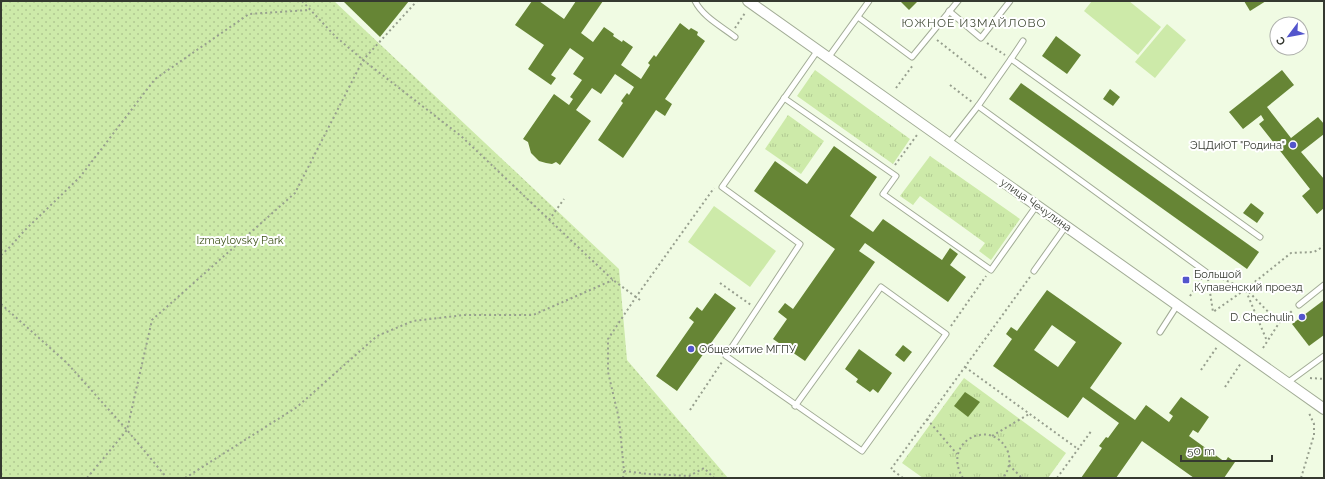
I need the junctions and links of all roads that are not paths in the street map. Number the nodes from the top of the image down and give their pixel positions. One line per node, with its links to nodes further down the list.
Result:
1 (695, 1): 8 (lane)
2 (748, 1): 10 (street, улица Чечулина)
3 (869, 1): 7 (lane)
4 (958, 1): 6 (lane)
5 (1010, 1): 6 (lane)
6 (949, 11): 7 (lane)
7 (858, 17): 11 (lane)
8 (733, 35)
9 (1023, 41): 12 (lane)
10 (818, 50): 11 (street, улица Чечулина); 13 (lane)
11 (828, 58): 15 (street, улица Чечулина)
12 (1011, 59): 14 (lane); 18 (lane)
13 (784, 98): 16 (lane); 27 (lane)
14 (978, 106): 15 (lane); 20 (lane)
15 (949, 143): 16 (street, улица Чечулина)
16 (1037, 205): 17 (street, улица Чечулина)
17 (1066, 226): 19 (lane); 22 (street, улица Чечулина)
18 (1260, 236)
19 (1034, 271)
20 (1206, 272)
21 (1324, 285): 23 (lane)
22 (1178, 304): 24 (lane); 26 (street, улица Чечулина)
23 (1299, 305)
24 (1160, 332)
25 (1324, 356): 26 (lane)
26 (1287, 383): 28 (street, улица Чечулина)
27 (795, 406): 27 (lane)
28 (1324, 409)

